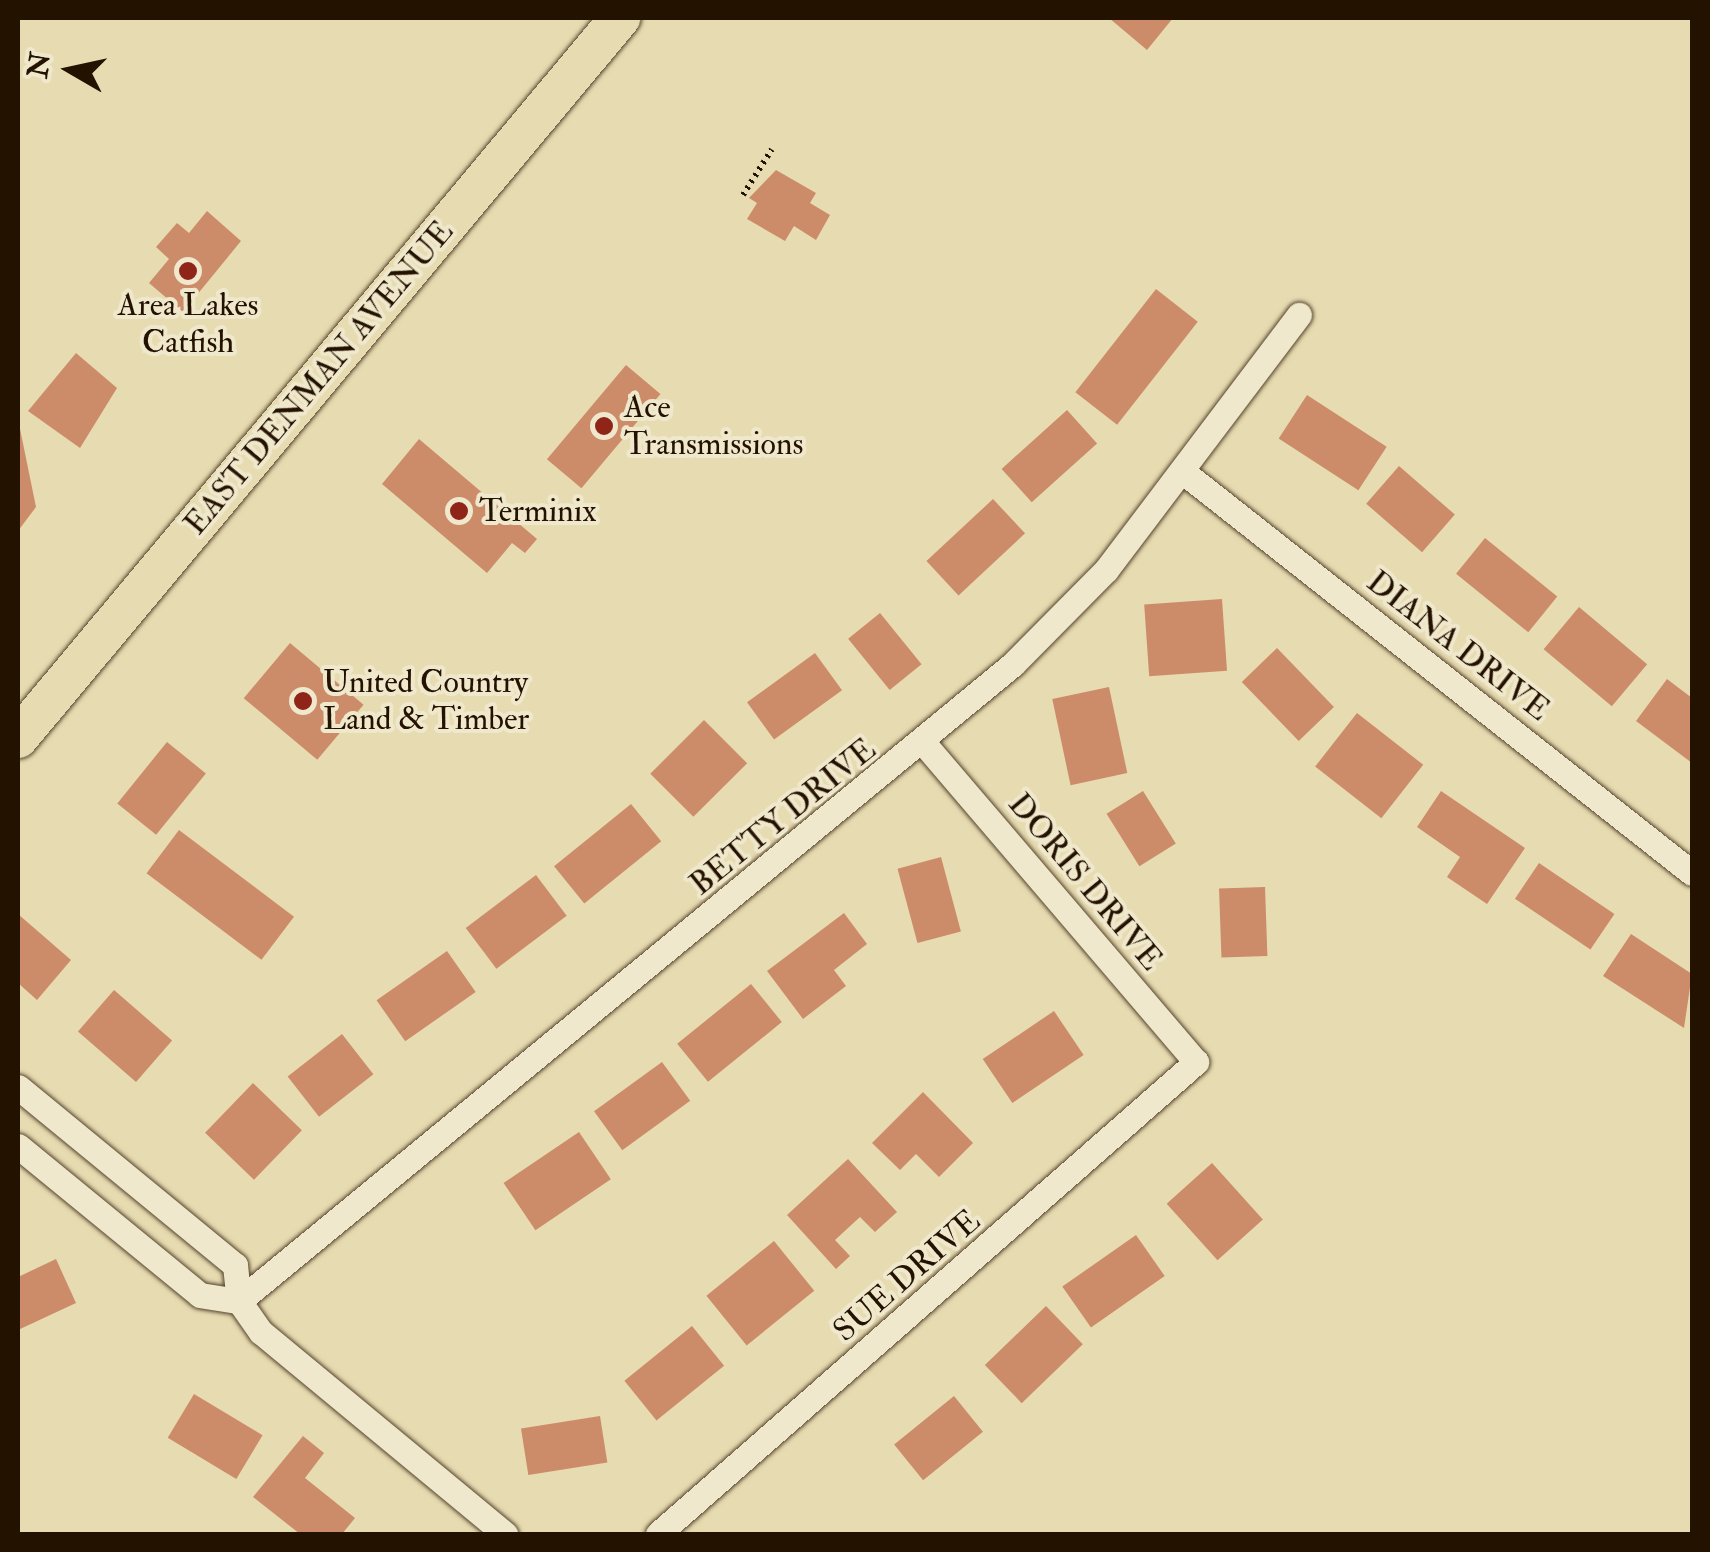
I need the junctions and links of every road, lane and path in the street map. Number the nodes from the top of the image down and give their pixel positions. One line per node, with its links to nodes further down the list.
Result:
1 (620, 18): 6 (main road, EAST DENMAN AVENUE)
2 (772, 149): 3 (path)
3 (742, 195)
4 (1299, 315): 5 (street, BETTY DRIVE)
5 (1182, 471): 7 (street, BETTY DRIVE); 8 (street, DIANA DRIVE)
6 (18, 738)
7 (924, 744): 9 (street, DORIS DRIVE); 12 (street, BETTY DRIVE)
8 (1692, 872)
9 (1196, 1062): 14 (street, SUE DRIVE)
10 (18, 1088): 12 (street)
11 (18, 1146): 12 (street)
12 (239, 1301): 13 (street)
13 (505, 1534)
14 (658, 1534)

